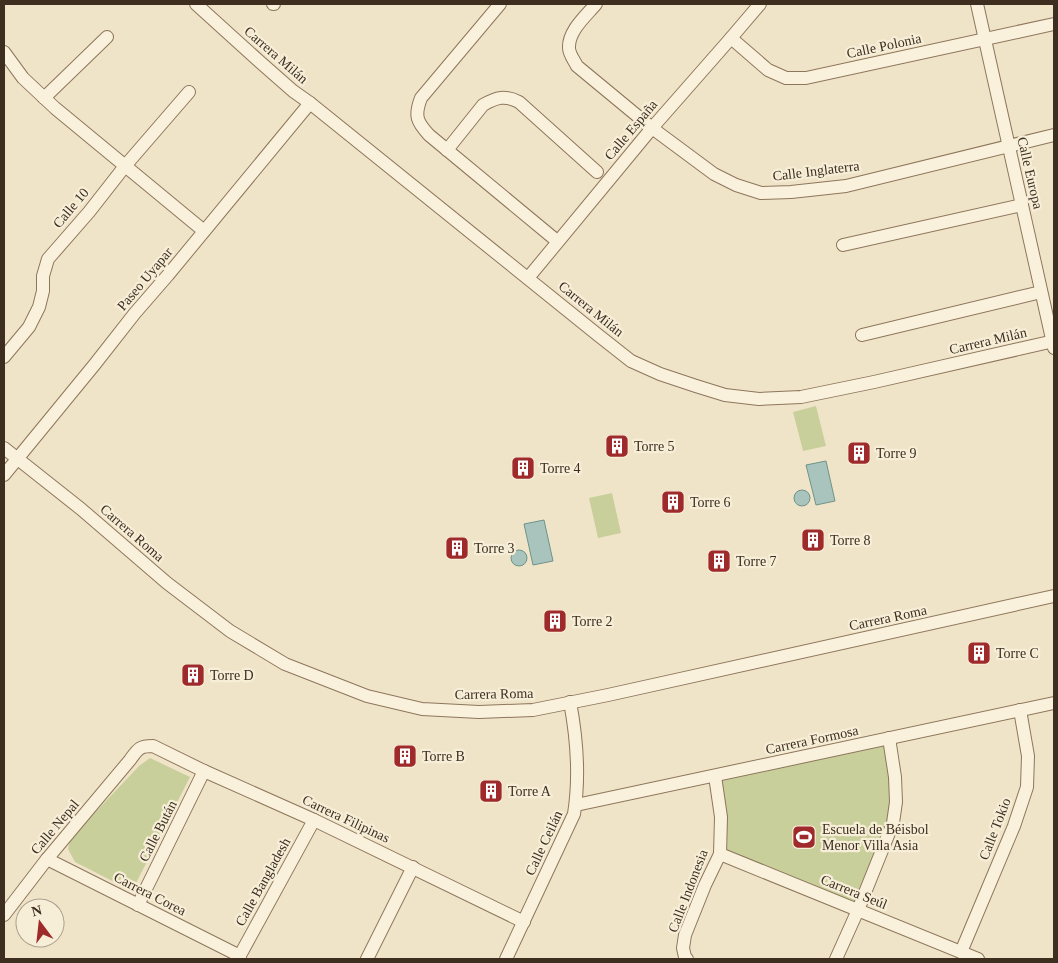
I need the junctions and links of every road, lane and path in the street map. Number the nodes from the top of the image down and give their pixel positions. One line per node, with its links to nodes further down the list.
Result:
1 (196, 4): 13 (street, Carrera Milán)
2 (500, 4): 17 (street)
3 (596, 4): 14 (street, Calle Inglaterra)
4 (760, 4): 8 (street, Calle España)
5 (977, 4): 9 (street, Calle Europa)
6 (1054, 24): 9 (street, Calle Polonia)
7 (107, 37): 12 (street)
8 (731, 38): 9 (street, Calle Polonia); 14 (street, Calle España)
9 (984, 39): 16 (street, Calle Europa)
10 (4, 52): 12 (street)
11 (189, 92): 18 (street, Calle 10)
12 (44, 98): 18 (street)
13 (310, 103): 21 (street, Paseo Uyapar); 24 (street, Carrera Milán)
14 (652, 128): 16 (street, Calle Inglaterra); 22 (street, Calle España)
15 (1054, 135): 16 (street, Calle Inglaterra)
16 (1008, 146): 20 (street, Calle Europa)
17 (446, 150): 19 (street); 22 (street)
18 (125, 166): 21 (street); 28 (street, Calle 10)
19 (597, 172)
20 (1022, 205): 23 (street); 25 (street, Calle Europa)
21 (204, 231): 30 (street, Paseo Uyapar)
22 (558, 241): 24 (street, Calle España)
23 (843, 245)
24 (528, 278): 27 (street, Carrera Milán)
25 (1041, 292): 26 (street); 27 (street, Calle Europa)
26 (862, 335)
27 (1054, 343)
28 (5, 353)
29 (4, 448): 30 (street, Carrera Roma)
30 (17, 459): 31 (street, Paseo Uyapar); 33 (street, Carrera Roma)
31 (4, 475)
32 (1054, 596): 33 (street, Carrera Roma)
33 (570, 702): 40 (street, Calle Ceilán)
34 (1054, 703): 35 (street, Carrera Formosa)
35 (1020, 710): 36 (street, Carrera Formosa); 49 (street, Calle Tokio)
36 (889, 738): 39 (street, Carrera Formosa); 46 (street)
37 (153, 746): 38 (street, Carrera Filipinas); 43 (street, Calle Nepal)
38 (204, 771): 41 (street, Carrera Filipinas); 45 (street, Calle Bután)
39 (715, 776): 40 (street, Carrera Formosa); 42 (street, Calle Indonesia)
40 (576, 805): 48 (street, Calle Ceilán)
41 (314, 820): 44 (street, Carrera Filipinas); 50 (street, Calle Bangladesh)
42 (720, 854): 46 (street, Carrera Seúl); 51 (street, Calle Indonesia)
43 (47, 860): 45 (street, Carrera Corea); 47 (street, Calle Nepal)
44 (413, 867): 48 (street, Carrera Filipinas); 52 (street)
45 (138, 905): 50 (street, Carrera Corea)
46 (858, 910): 49 (street, Carrera Seúl); 54 (street)
47 (4, 915)
48 (524, 922): 53 (street, Calle Ceilán)
49 (960, 952): 55 (street, Carrera Seúl)
50 (239, 958)
51 (686, 958)
52 (367, 959)
53 (506, 959)
54 (836, 959)
55 (978, 959)

